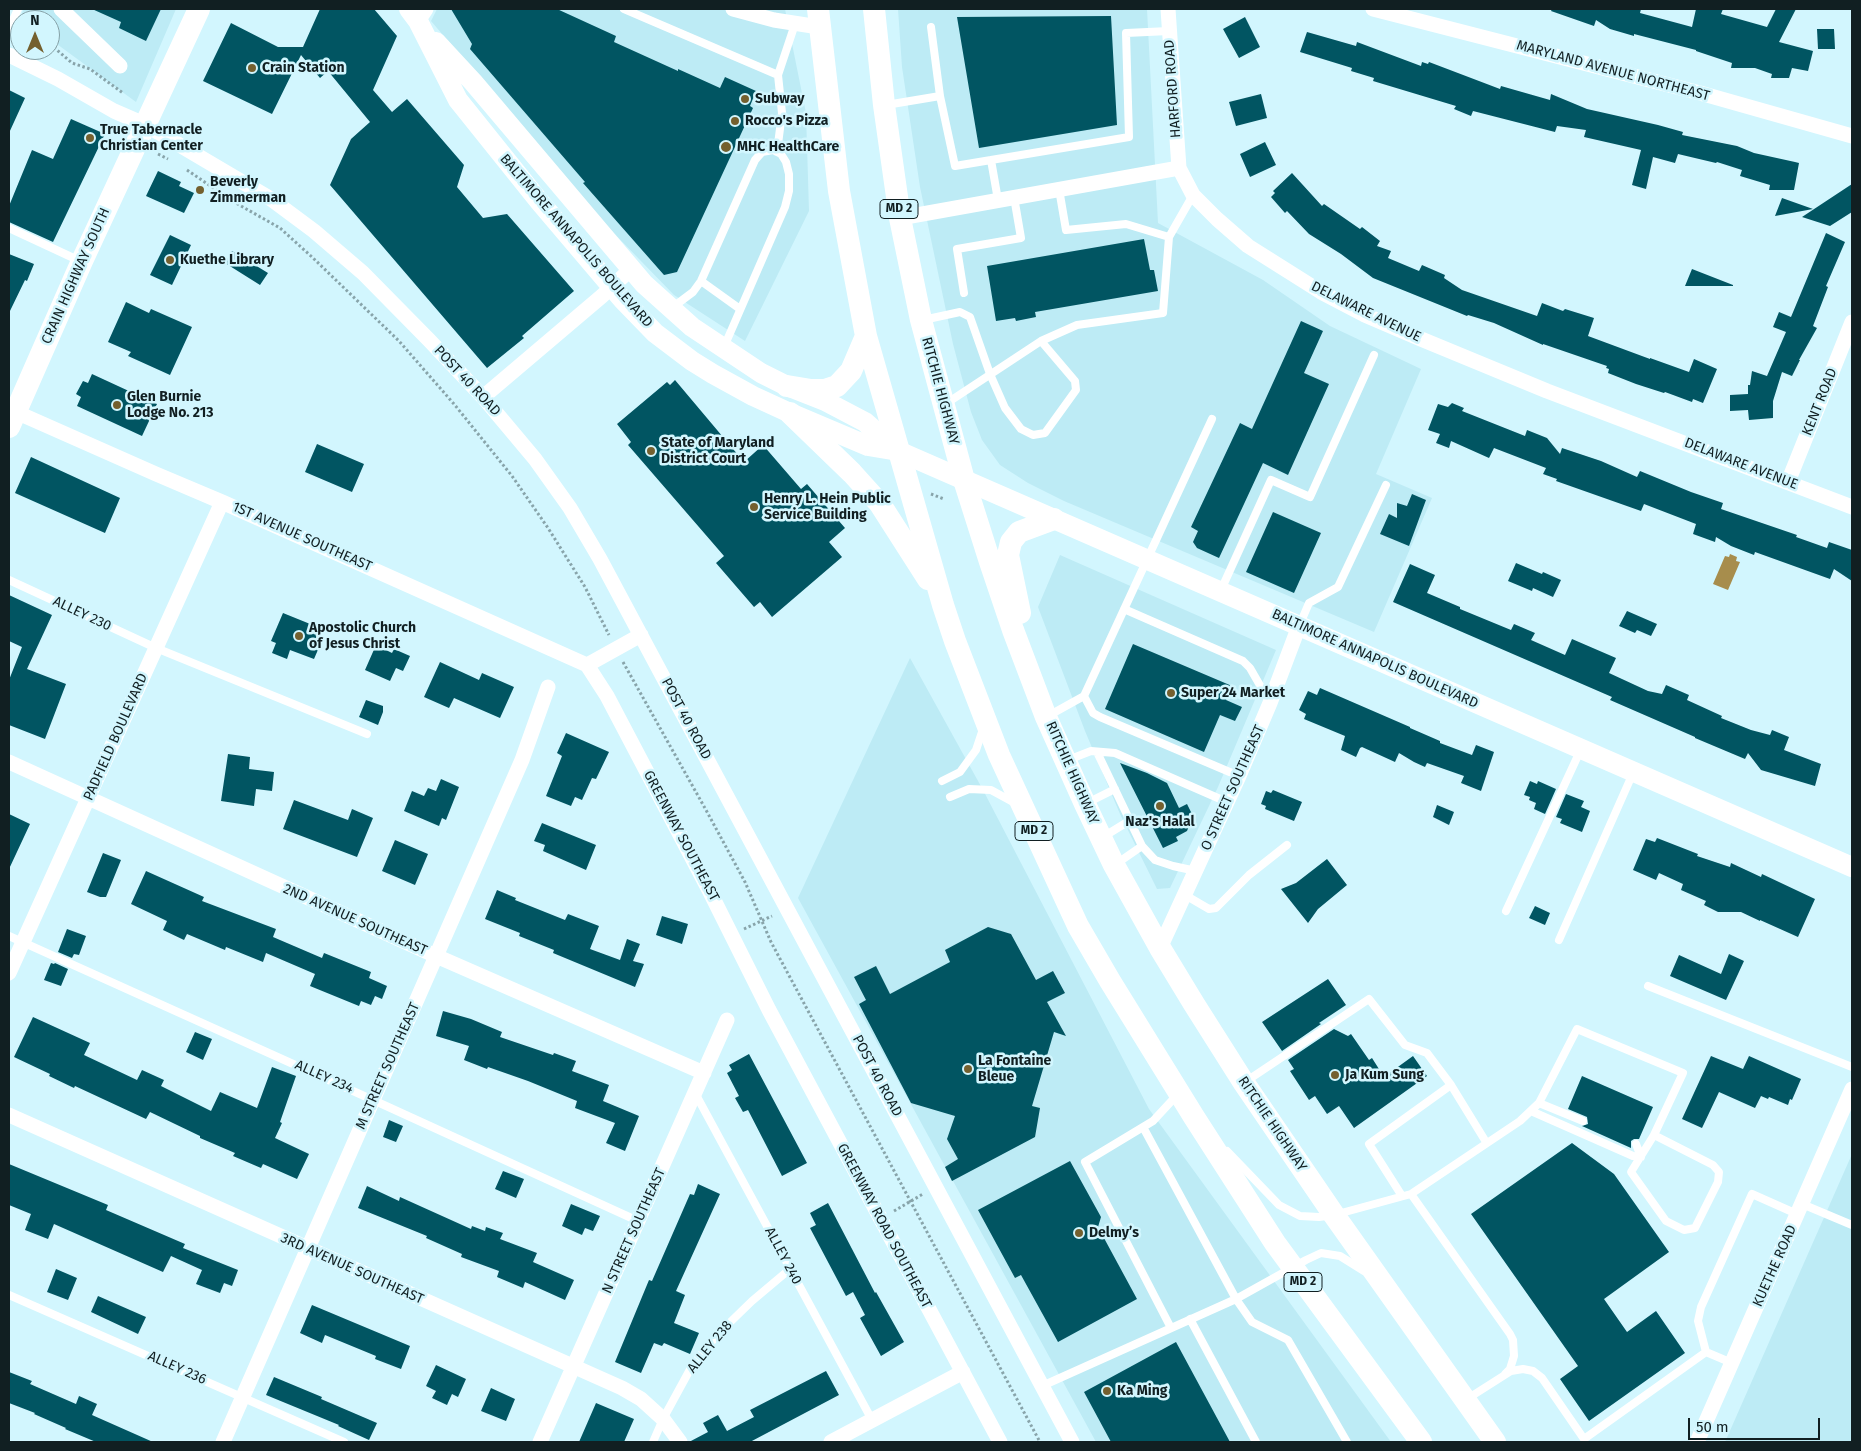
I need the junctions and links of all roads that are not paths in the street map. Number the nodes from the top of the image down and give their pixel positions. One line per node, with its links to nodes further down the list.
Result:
1 (18, 9): 13 (lane)
2 (61, 9): 16 (street)
3 (198, 9): 20 (main road, CRAIN HIGHWAY SOUTH)
4 (624, 9): 17 (lane)
5 (733, 9): 11 (street)
6 (874, 9): 19 (main road, RITCHIE HIGHWAY / MD 2)
7 (1168, 9): 14 (street, HARFORD ROAD)
8 (1373, 9): 21 (street, MARYLAND AVENUE NORTHEAST)
9 (418, 13): 33 (main road, BALTIMORE ANNAPOLIS BOULEVARD); 35 (main road, BALTIMORE ANNAPOLIS BOULEVARD)
10 (818, 18): 11 (street); 41 (main road, MD 2)
11 (795, 24): 17 (lane)
12 (930, 27): 18 (lane)
13 (9, 29)
14 (1169, 31): 23 (lane); 24 (street, HARFORD ROAD)
15 (9, 55): 20 (street, POST 40 ROAD)
16 (120, 66)
17 (778, 75): 22 (lane)
18 (940, 96): 19 (lane); 23 (lane)
19 (884, 105): 29 (main road, RITCHIE HIGHWAY / MD 2)
20 (144, 124): 32 (main road, CRAIN HIGHWAY SOUTH); 47 (street, POST 40 ROAD)
21 (1852, 136)
22 (777, 152): 34 (lane); 38 (lane)
23 (991, 160): 28 (lane)
24 (1179, 168): 25 (street); 26 (street, DELAWARE AVENUE)
25 (1059, 189): 27 (street); 31 (lane)
26 (1193, 195): 31 (lane); 54 (street, DELAWARE AVENUE)
27 (1014, 197): 28 (street); 36 (lane)
28 (998, 200): 29 (street)
29 (900, 218): 39 (main road, RITCHIE HIGHWAY / MD 2)
30 (9, 228): 32 (lane)
31 (1169, 237): 42 (lane)
32 (82, 261): 50 (main road, CRAIN HIGHWAY SOUTH)
33 (631, 269): 35 (street); 37 (main road, BALTIMORE ANNAPOLIS BOULEVARD)
34 (701, 281): 37 (lane); 38 (lane)
35 (612, 287): 47 (street); 49 (main road, BALTIMORE ANNAPOLIS BOULEVARD)
36 (964, 293)
37 (671, 308): 43 (main road, BALTIMORE ANNAPOLIS BOULEVARD)
38 (740, 309): 43 (lane)
39 (921, 320): 45 (lane); 48 (main road, RITCHIE HIGHWAY / MD 2)
40 (1852, 322): 54 (street, KENT ROAD)
41 (866, 336): 46 (main road); 52 (main road, MD 2)
42 (1041, 341): 45 (lane); 45 (lane)
43 (723, 349): 46 (main road, BALTIMORE ANNAPOLIS BOULEVARD)
44 (1374, 355): 61 (lane)
45 (990, 374): 48 (lane)
46 (787, 386): 52 (main road, BALTIMORE ANNAPOLIS BOULEVARD)
47 (483, 397): 65 (street, POST 40 ROAD)
48 (943, 405): 53 (main road, RITCHIE HIGHWAY / MD 2)
49 (790, 413): 52 (main road, BALTIMORE ANNAPOLIS BOULEVARD); 62 (main road)
50 (11, 416): 56 (street, 1ST AVENUE SOUTHEAST)
51 (1212, 419): 59 (lane)
52 (898, 451): 53 (main road, BALTIMORE ANNAPOLIS BOULEVARD); 62 (main road, MD 2)
53 (964, 480): 58 (main road, BALTIMORE ANNAPOLIS BOULEVARD); 69 (main road, RITCHIE HIGHWAY / MD 2)
54 (1788, 482): 57 (street, DELAWARE AVENUE)
55 (1386, 485): 64 (lane)
56 (222, 502): 66 (street, PADFIELD BOULEVARD); 67 (street, 1ST AVENUE SOUTHEAST)
57 (1852, 507)
58 (1054, 519): 59 (main road, BALTIMORE ANNAPOLIS BOULEVARD); 69 (main road)
59 (1147, 560): 61 (main road, BALTIMORE ANNAPOLIS BOULEVARD); 63 (lane)
60 (9, 580): 66 (lane, ALLEY 230)
61 (1220, 592): 64 (main road, BALTIMORE ANNAPOLIS BOULEVARD)
62 (943, 605): 73 (main road, MD 2)
63 (1124, 609): 70 (lane); 71 (lane)
64 (1299, 626): 71 (street, O STREET SOUTHEAST); 75 (main road, BALTIMORE ANNAPOLIS BOULEVARD)
65 (642, 635): 67 (street); 142 (street, POST 40 ROAD)
66 (156, 648): 74 (lane, ALLEY 230); 84 (street, PADFIELD BOULEVARD)
67 (587, 665): 103 (street, GREENWAY SOUTHEAST)
68 (548, 687): 100 (street, M STREET SOUTHEAST)
69 (1036, 692): 72 (main road, RITCHIE HIGHWAY / MD 2)
70 (1084, 696): 72 (lane); 80 (lane)
71 (1270, 703): 80 (street, O STREET SOUTHEAST)
72 (1046, 717): 77 (main road, RITCHIE HIGHWAY / MD 2)
73 (986, 720): 81 (lane); 87 (main road, MD 2)
74 (367, 734)
75 (1581, 749): 79 (main road, BALTIMORE ANNAPOLIS BOULEVARD); 96 (lane)
76 (1097, 752): 77 (lane); 82 (lane); 85 (lane)
77 (1066, 761): 86 (main road, RITCHIE HIGHWAY / MD 2)
78 (9, 762): 84 (street, 2ND AVENUE SOUTHEAST)
79 (1634, 772): 93 (main road, BALTIMORE ANNAPOLIS BOULEVARD); 98 (lane)
80 (1240, 776): 85 (street, O STREET SOUTHEAST)
81 (942, 782)
82 (1115, 789): 86 (lane); 88 (lane)
83 (950, 797): 87 (lane)
84 (88, 798): 97 (street, PADFIELD BOULEVARD); 100 (street, 2ND AVENUE SOUTHEAST)
85 (1227, 802): 94 (street, O STREET SOUTHEAST)
86 (1085, 804): 89 (main road, RITCHIE HIGHWAY / MD 2)
87 (1024, 809): 111 (main road, MD 2)
88 (1129, 820): 89 (lane); 91 (lane)
89 (1101, 838): 92 (main road, RITCHIE HIGHWAY / MD 2)
90 (1288, 845): 95 (lane)
91 (1142, 846): 92 (lane); 94 (lane)
92 (1114, 864): 99 (main road, RITCHIE HIGHWAY / MD 2)
93 (1852, 867)
94 (1196, 871): 95 (street, O STREET SOUTHEAST)
95 (1185, 895): 99 (street, O STREET SOUTHEAST)
96 (1506, 911)
97 (16, 939): 101 (street, PADFIELD BOULEVARD); 112 (lane, ALLEY 234)
98 (1559, 940)
99 (1160, 948): 107 (main road, RITCHIE HIGHWAY / MD 2)
100 (436, 956): 106 (street, 2ND AVENUE SOUTHEAST); 112 (street, M STREET SOUTHEAST)
101 (9, 973)
102 (1648, 986): 105 (lane)
103 (769, 1010): 140 (street, GREENWAY ROAD SOUTHEAST)
104 (727, 1020): 106 (street, N STREET SOUTHEAST)
105 (1852, 1067)
106 (704, 1073): 110 (street, N STREET SOUTHEAST)
107 (1244, 1083): 108 (lane); 126 (main road, RITCHIE HIGHWAY / MD 2)
108 (1451, 1085): 120 (lane); 124 (lane)
109 (1852, 1089): 125 (street, KUETHE ROAD)
110 (695, 1093): 127 (street, N STREET SOUTHEAST); 131 (lane, ALLEY 240)
111 (1179, 1093): 116 (main road, MD 2); 118 (lane)
112 (373, 1100): 127 (lane, ALLEY 234); 129 (street, M STREET SOUTHEAST)
113 (1539, 1103): 114 (lane); 117 (lane); 119 (lane)
114 (1531, 1110): 120 (lane); 122 (lane)
115 (9, 1115): 129 (street, 3RD AVENUE SOUTHEAST)
116 (1194, 1117): 126 (lane); 130 (main road, MD 2)
117 (1583, 1121)
118 (1143, 1127): 134 (lane); 136 (lane)
119 (1654, 1136): 122 (lane); 122 (lane)
120 (1486, 1142): 123 (lane)
121 (1636, 1144): 122 (lane)
122 (1641, 1157)
123 (1411, 1194): 124 (lane); 141 (lane)
124 (1402, 1196): 126 (lane)
125 (1800, 1209): 128 (lane); 137 (lane); 138 (street, KUETHE ROAD)
126 (1334, 1215): 132 (main road, RITCHIE HIGHWAY / MD 2)
127 (638, 1221): 139 (street, N STREET SOUTHEAST)
128 (1852, 1225)
129 (308, 1249): 139 (street, 3RD AVENUE SOUTHEAST); 143 (street, M STREET SOUTHEAST)
130 (1292, 1268): 132 (lane); 134 (lane); 157 (main road, MD 2)
131 (790, 1269): 145 (lane, ALLEY 238); 146 (lane, ALLEY 240)
132 (1388, 1292): 144 (main road, RITCHIE HIGHWAY / MD 2)
133 (9, 1294): 143 (lane, ALLEY 236)
134 (1236, 1299): 135 (lane); 156 (lane)
135 (1190, 1319): 136 (lane); 155 (lane)
136 (1171, 1328): 142 (lane)
137 (1706, 1352): 138 (lane); 141 (lane)
138 (1732, 1363): 159 (street, KUETHE ROAD)
139 (574, 1367): 145 (street, 3RD AVENUE SOUTHEAST); 149 (street, N STREET SOUTHEAST)
140 (962, 1372): 146 (street); 153 (street, GREENWAY ROAD SOUTHEAST)
141 (1506, 1374): 144 (lane)
142 (1042, 1386): 154 (street, POST 40 ROAD)
143 (243, 1397): 147 (street, M STREET SOUTHEAST); 148 (lane, ALLEY 236)
144 (1465, 1400): 158 (main road, RITCHIE HIGHWAY / MD 2)
145 (663, 1419): 150 (lane, ALLEY 238); 151 (street, 3RD AVENUE SOUTHEAST)
146 (872, 1420): 152 (street)
147 (223, 1442)
148 (344, 1442)
149 (540, 1442)
150 (653, 1442)
151 (680, 1442)
152 (831, 1442)
153 (1000, 1442)
154 (1072, 1442)
155 (1256, 1442)
156 (1347, 1442)
157 (1421, 1442)
158 (1494, 1442)
159 (1697, 1442)

